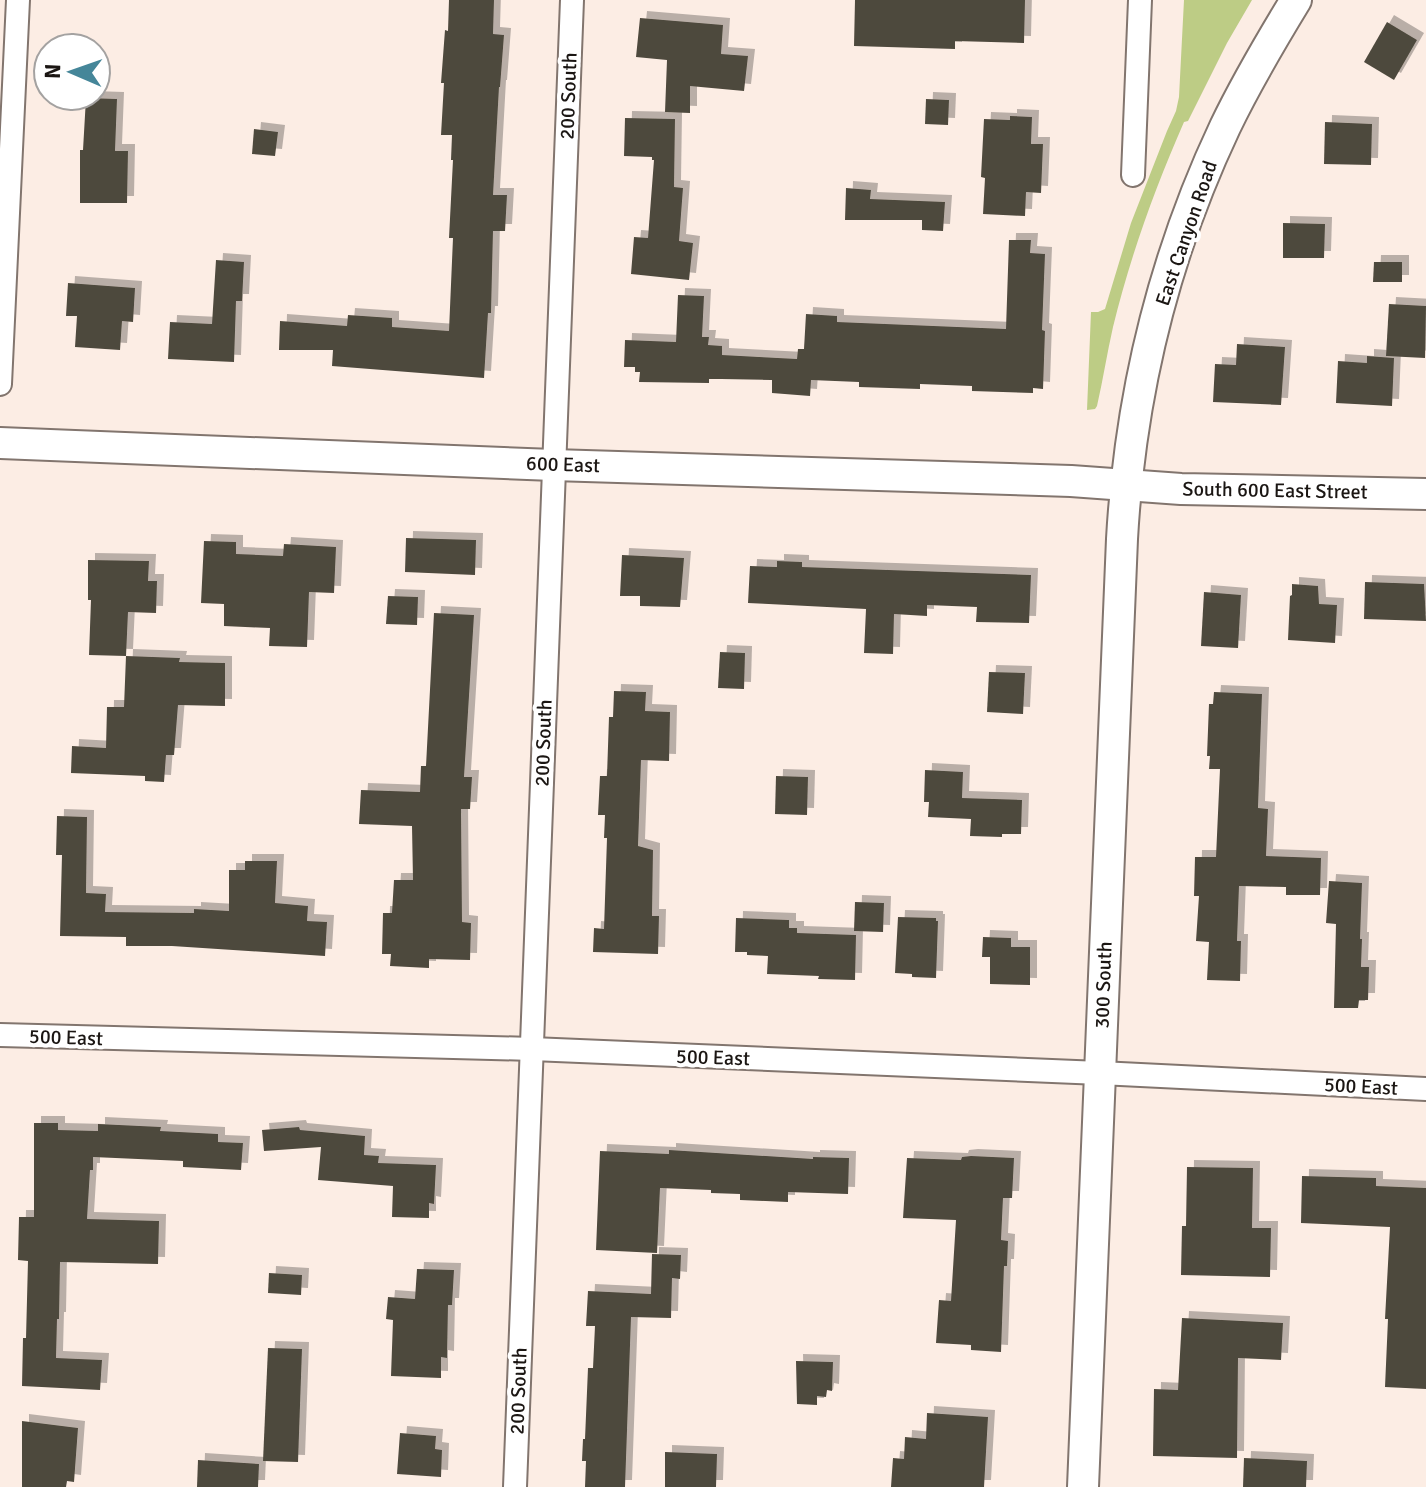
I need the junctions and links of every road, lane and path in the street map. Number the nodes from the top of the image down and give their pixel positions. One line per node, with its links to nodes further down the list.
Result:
1 (18, 0): 6 (street)
2 (572, 0): 8 (street, 200 South)
3 (1140, 0): 5 (street)
4 (1296, 0): 9 (main road, East Canyon Road)
5 (1133, 175)
6 (0, 384)
7 (0, 443): 8 (main road, 600 East)
8 (553, 465): 9 (main road, 600 East); 12 (street, 200 South)
9 (1125, 484): 10 (main road, South 600 East Street); 13 (main road, 300 South)
10 (1426, 494)
11 (0, 1035): 12 (street, 500 East)
12 (532, 1049): 13 (street, 500 East); 15 (street, 200 South)
13 (1100, 1073): 14 (street, 500 East); 16 (main road, 300 South)
14 (1426, 1089)
15 (515, 1487)
16 (1083, 1487)

